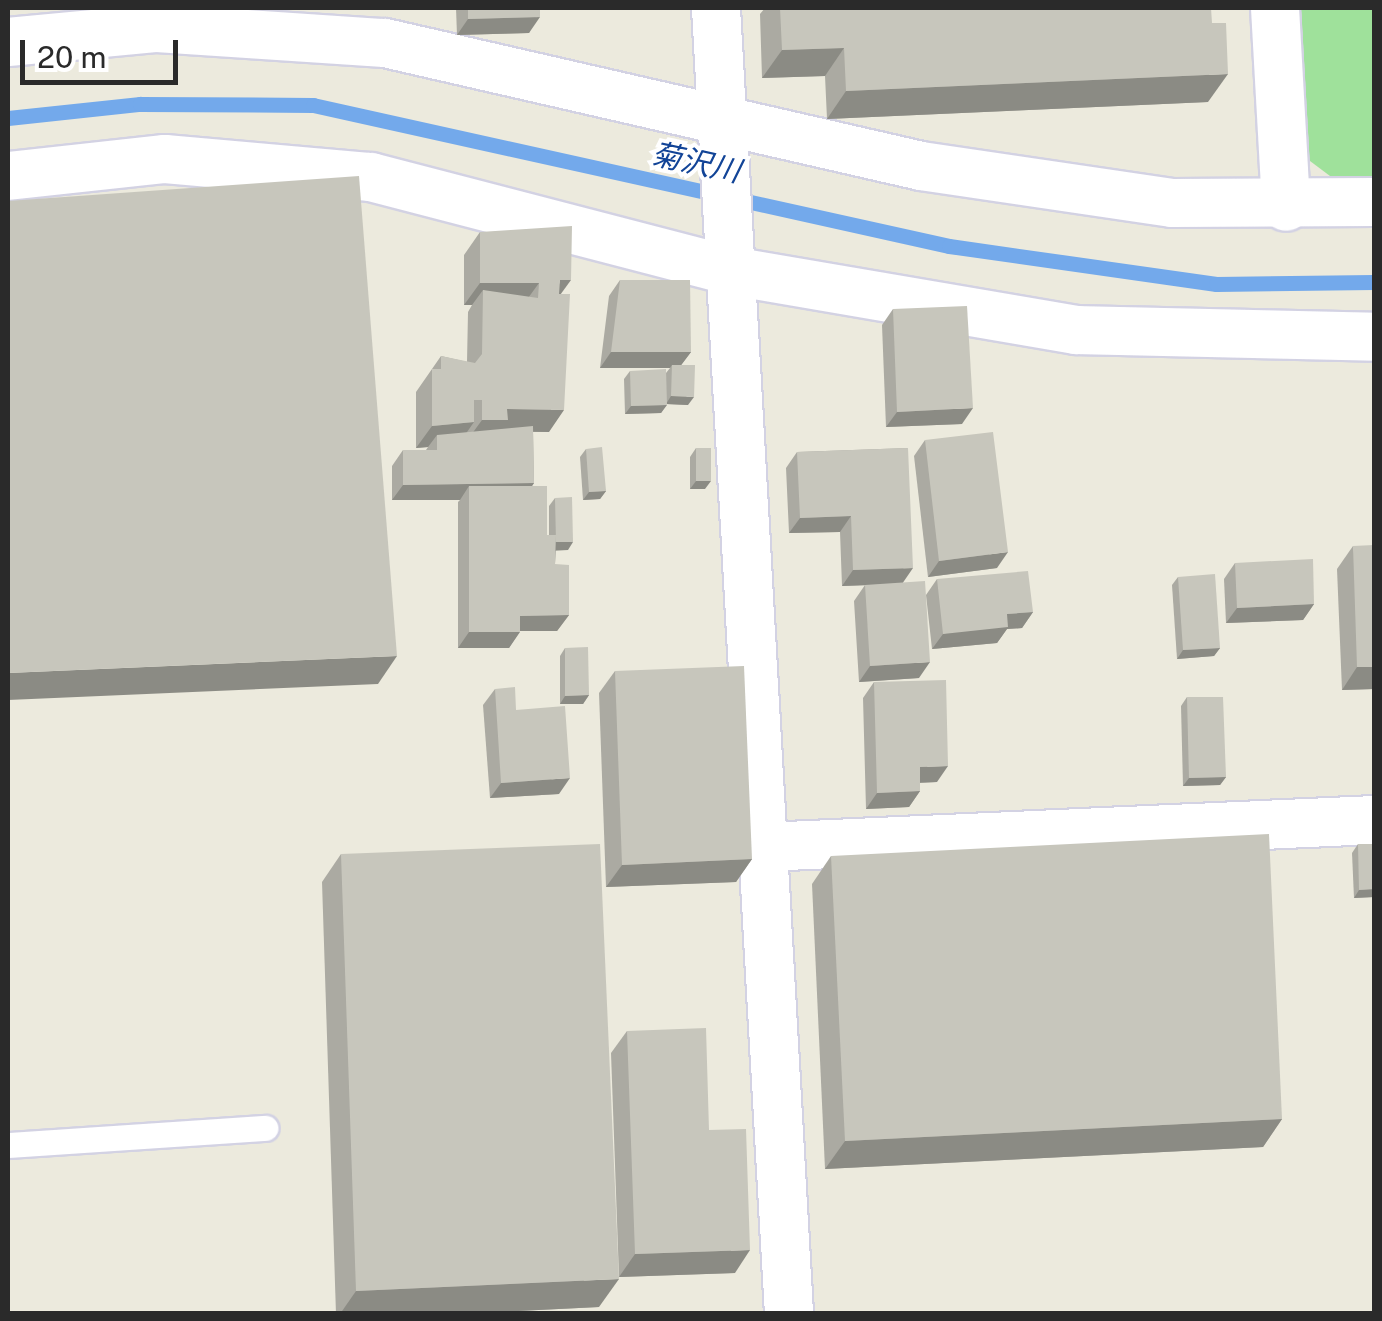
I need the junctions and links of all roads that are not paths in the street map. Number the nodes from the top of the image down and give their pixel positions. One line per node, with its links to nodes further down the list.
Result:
1 (716, 8): 5 (street)
2 (1275, 8): 8 (street)
3 (156, 18): 4 (street); 5 (street)
4 (8, 42)
5 (723, 140): 8 (street); 9 (street)
6 (8, 176): 9 (street)
7 (1374, 202): 8 (street)
8 (1286, 207)
9 (730, 255): 10 (street); 12 (street)
10 (1374, 338)
11 (1374, 820): 12 (street)
12 (764, 847): 15 (street)
13 (265, 1128): 14 (lane)
14 (8, 1146)
15 (788, 1314)

